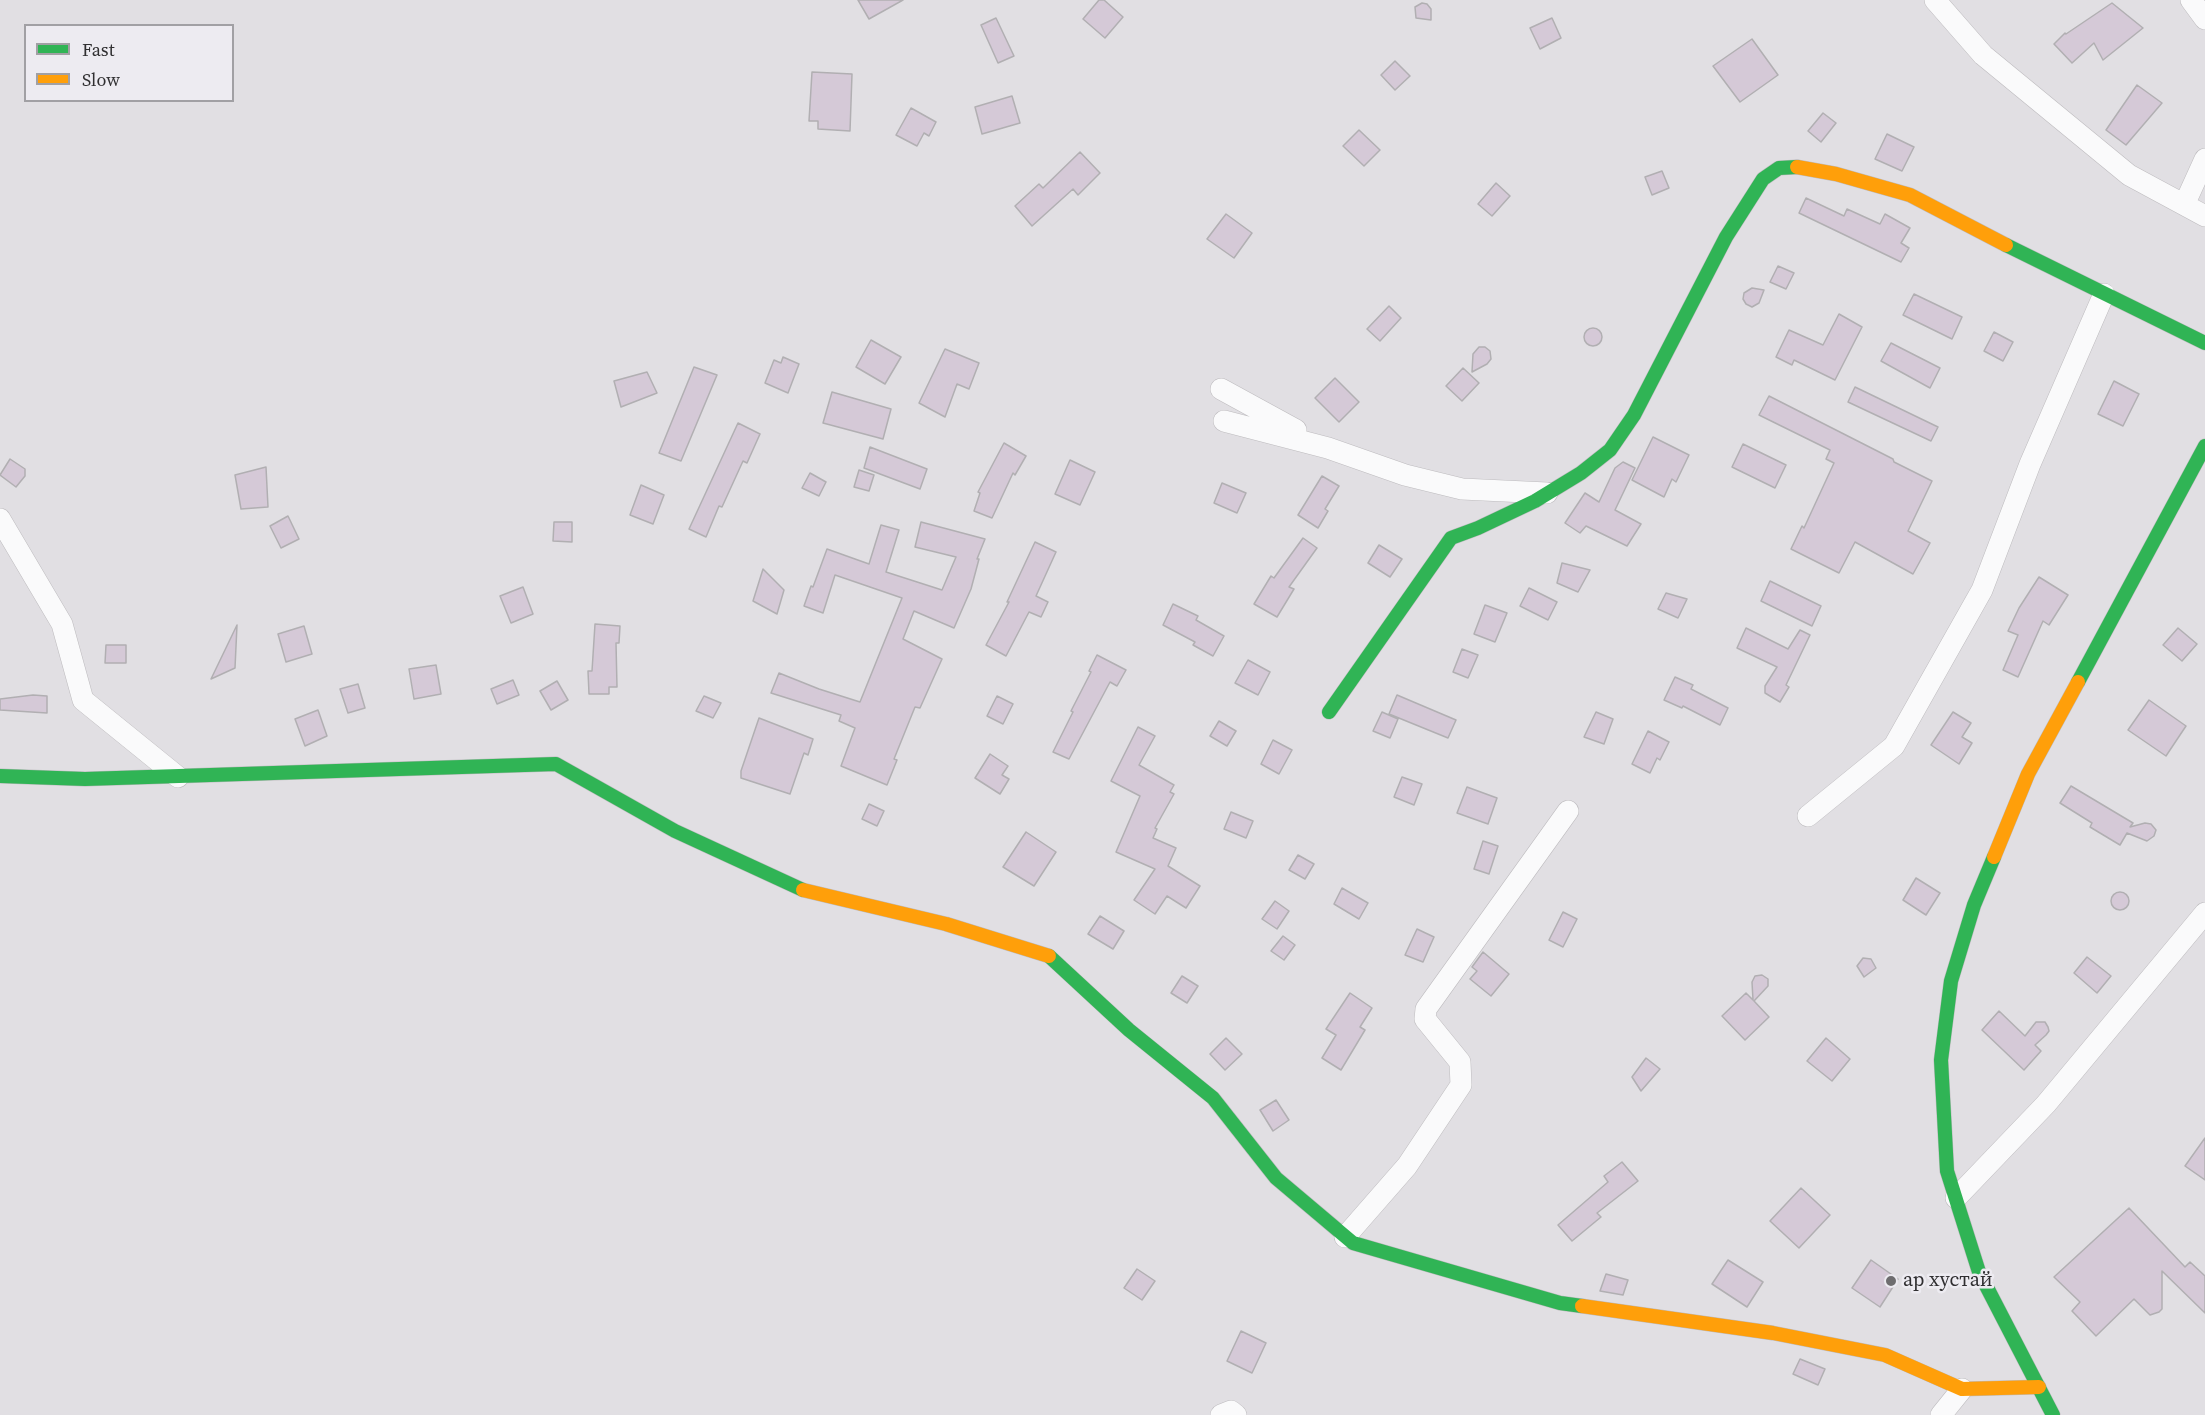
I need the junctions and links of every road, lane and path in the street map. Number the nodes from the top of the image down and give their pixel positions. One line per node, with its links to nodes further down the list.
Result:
1 (1935, 0): 5 (street)
2 (2191, 0): 3 (street)
3 (2205, 19)
4 (2205, 159): 5 (street)
5 (2185, 203): 6 (street)
6 (2205, 216)
7 (2104, 294): 8 (street); 13 (street); 19 (street)
8 (2205, 343)
9 (1221, 388): 12 (street)
10 (1224, 421): 12 (street)
11 (2205, 446): 21 (street)
12 (1328, 447): 13 (street)
13 (1548, 493): 15 (street)
14 (0, 519): 17 (street)
15 (1329, 712)
16 (0, 776): 17 (street)
17 (178, 777): 22 (street)
18 (1568, 811): 22 (street)
19 (1808, 816)
20 (2205, 913): 21 (street)
21 (1956, 1198): 23 (street)
22 (1346, 1237): 24 (street)
23 (2039, 1387): 24 (street); 28 (street)
24 (1962, 1389): 27 (street)
25 (1221, 1415): 26 (street)
26 (1236, 1415)
27 (1941, 1415)
28 (2052, 1415)

